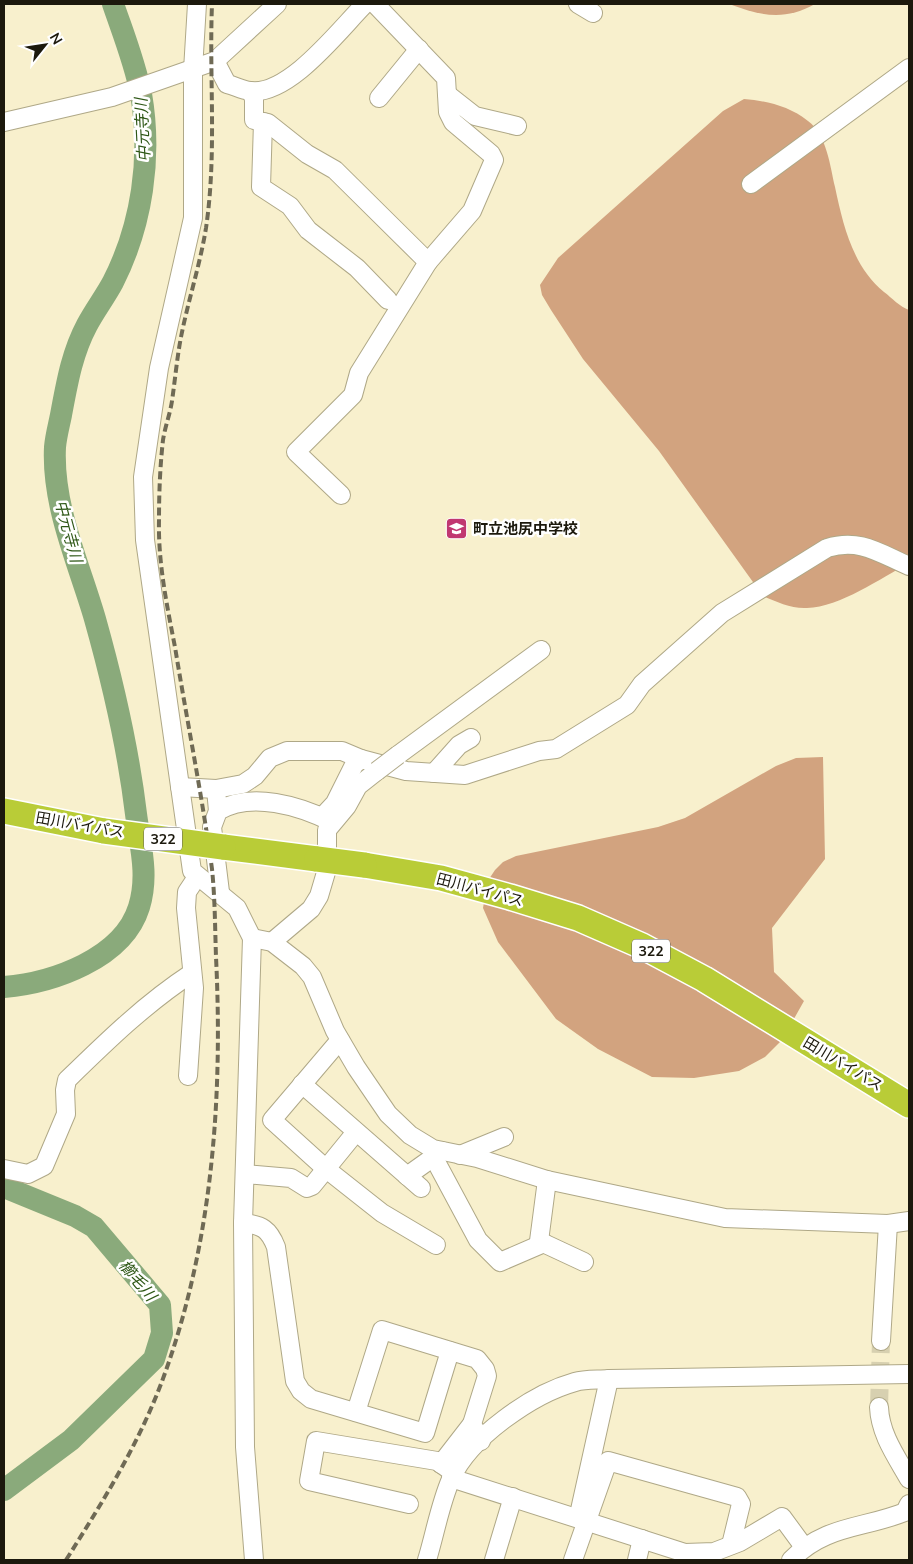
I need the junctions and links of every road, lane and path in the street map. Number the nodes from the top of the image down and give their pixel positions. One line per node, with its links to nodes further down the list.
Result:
1 (197, 4): 8 (street)
2 (277, 4): 6 (street)
3 (364, 4): 9 (street)
4 (375, 4): 5 (street)
5 (419, 49): 10 (street); 11 (street)
6 (215, 62): 8 (street); 9 (street)
7 (909, 68): 15 (street)
8 (193, 70): 12 (street); 24 (street)
9 (251, 91): 13 (street)
10 (447, 94): 14 (street); 16 (street)
11 (378, 98)
12 (4, 122)
13 (263, 122): 16 (street); 17 (street)
14 (517, 126)
15 (752, 184)
16 (428, 262): 18 (street)
17 (388, 300)
18 (341, 494)
19 (909, 566): 23 (street)
20 (541, 650): 28 (street, bridge)
21 (471, 738): 23 (street)
22 (361, 759): 23 (street); 25 (street); 28 (street)
23 (434, 773)
24 (180, 788): 25 (street); 29 (street)
25 (216, 788): 27 (street)
26 (4, 811): 37 (highway, 田川バイパス / 322, bridge)
27 (218, 811): 28 (street); 30 (street)
28 (327, 820): 32 (street)
29 (197, 877): 30 (street); 33 (street)
30 (220, 892): 31 (street)
31 (252, 938): 32 (street); 41 (street)
32 (272, 942): 34 (street)
33 (192, 973): 35 (street); 45 (street)
34 (340, 1040): 36 (street); 42 (street)
35 (188, 1076)
36 (302, 1084): 38 (street); 39 (street)
37 (909, 1105)
38 (272, 1120): 41 (street); 44 (street)
39 (356, 1132): 44 (street); 47 (street)
40 (504, 1137): 43 (street)
41 (246, 1140): 46 (street)
42 (438, 1154): 43 (street); 47 (street); 53 (street)
43 (460, 1155): 48 (street)
44 (325, 1168): 46 (street); 54 (street)
45 (4, 1169)
46 (245, 1174): 51 (street)
47 (407, 1176): 49 (street)
48 (547, 1180): 52 (street); 53 (street)
49 (420, 1188)
50 (909, 1221): 52 (street)
51 (243, 1223): 61 (street); 73 (street)
52 (888, 1224): 56 (street)
53 (544, 1243): 55 (street)
54 (436, 1245)
55 (584, 1262)
56 (881, 1341)
57 (450, 1351): 61 (street); 61 (street); 62 (street)
58 (909, 1374): 59 (street)
59 (609, 1379): 63 (street); 69 (street)
60 (879, 1407): 65 (street)
61 (356, 1412)
62 (472, 1424): 63 (street); 64 (street)
63 (481, 1441): 64 (street)
64 (449, 1472): 66 (street); 67 (street); 74 (street)
65 (909, 1479)
66 (513, 1497): 69 (street); 75 (street)
67 (409, 1504)
68 (909, 1504): 72 (street)
69 (582, 1519): 70 (street); 71 (street); 76 (street)
70 (642, 1539): 71 (street); 77 (street)
71 (731, 1545): 72 (street)
72 (804, 1547): 78 (street)
73 (254, 1560)
74 (427, 1560)
75 (494, 1560)
76 (573, 1560)
77 (636, 1560)
78 (791, 1560)

